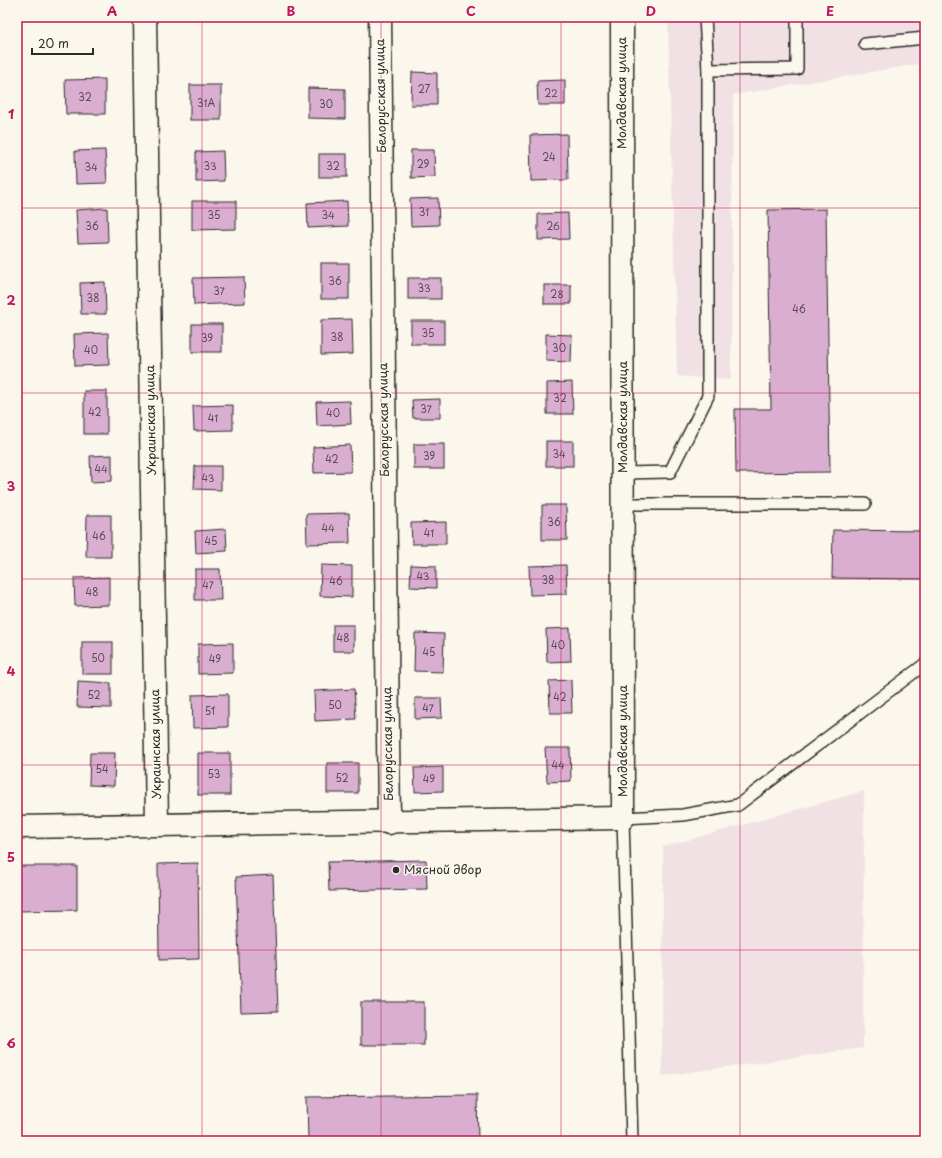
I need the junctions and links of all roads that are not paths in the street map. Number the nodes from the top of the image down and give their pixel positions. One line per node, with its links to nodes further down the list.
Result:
1 (145, 17): 15 (street, Украинская улица)
2 (380, 17): 14 (street, Белорусская улица)
3 (622, 17): 9 (street, Молдавская улица)
4 (705, 17): 8 (lane)
5 (796, 17): 8 (lane)
6 (925, 38): 7 (lane)
7 (865, 44)
8 (708, 70): 9 (lane)
9 (622, 473): 10 (street, Молдавская улица)
10 (622, 504): 11 (lane); 13 (street, Молдавская улица)
11 (865, 504)
12 (925, 664): 13 (lane)
13 (623, 818): 14 (street); 17 (lane)
14 (389, 823): 15 (street)
15 (157, 824): 16 (street)
16 (17, 827)
17 (632, 1141)

